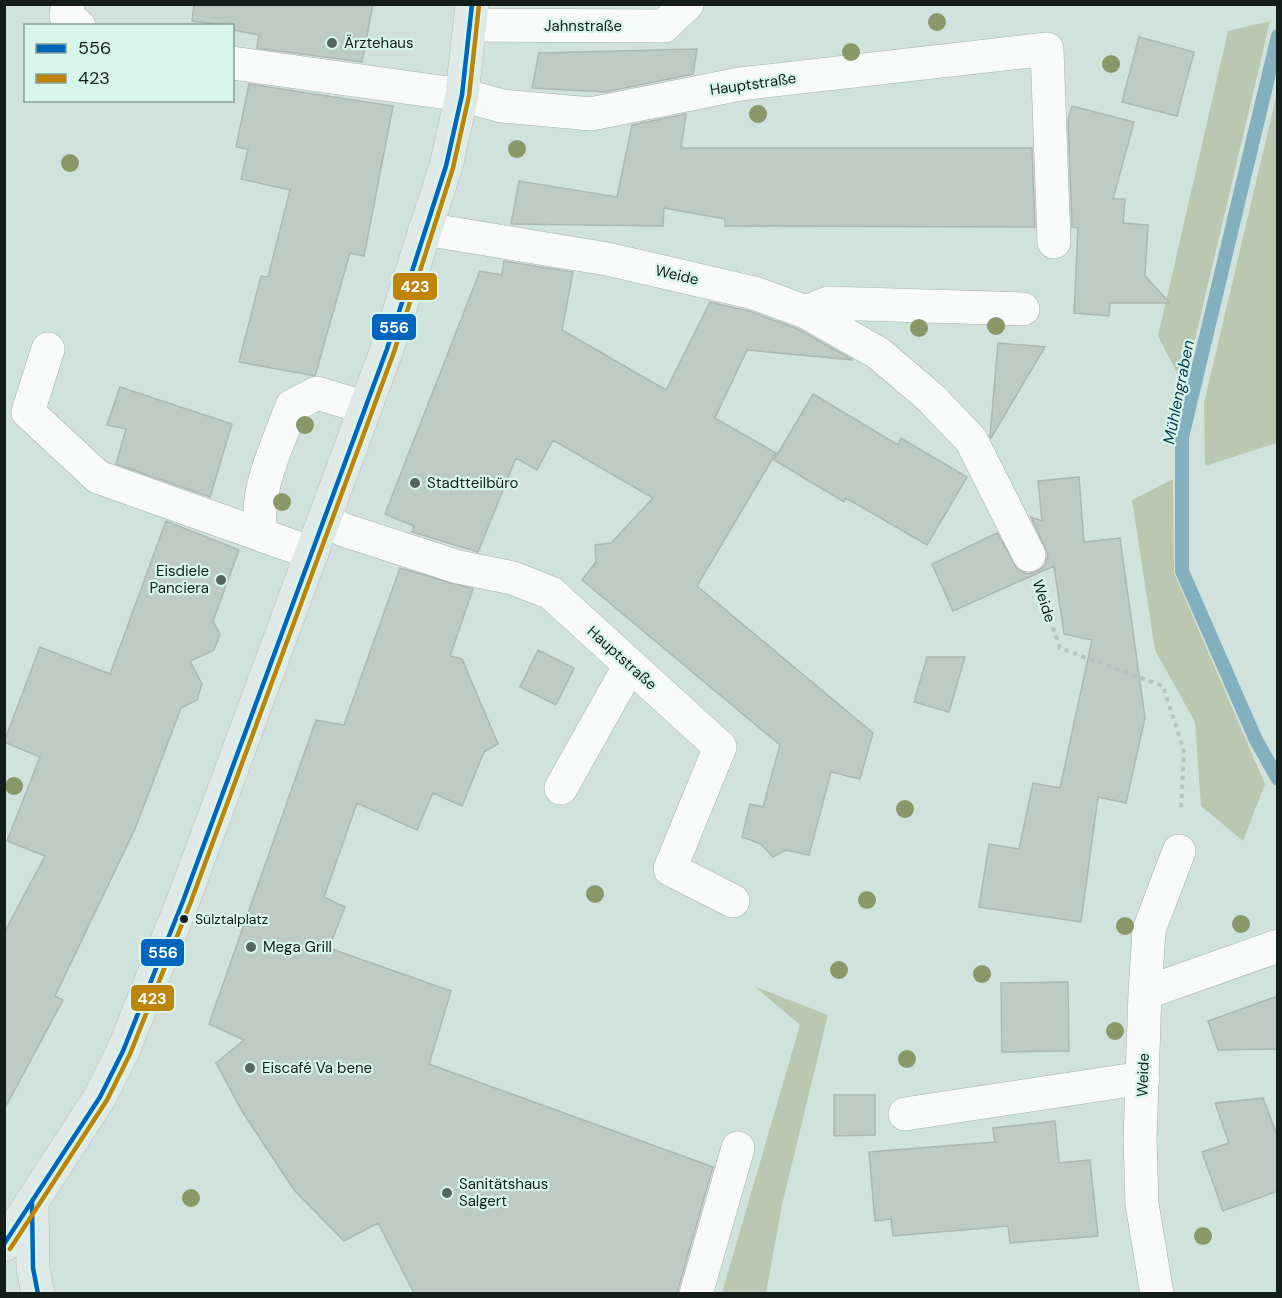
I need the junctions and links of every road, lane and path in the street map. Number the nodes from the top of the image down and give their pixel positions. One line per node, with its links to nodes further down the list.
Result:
1 (68, 4): 4 (street)
2 (687, 4): 3 (street, Jahnstraße)
3 (471, 15): 6 (main road)
4 (77, 24)
5 (234, 63): 6 (street, Hauptstraße)
6 (462, 95): 7 (main road); 8 (street, Hauptstraße)
7 (426, 229): 10 (street, Weide); 12 (main road)
8 (1054, 242)
9 (1023, 309): 10 (street)
10 (806, 312): 16 (street, Weide)
11 (48, 349): 14 (street)
12 (363, 407): 13 (main road); 14 (street)
13 (324, 520): 15 (main road); 17 (street, Hauptstraße)
14 (261, 534): 15 (street)
15 (312, 553): 26 (main road)
16 (1029, 555): 19 (path, Weide)
17 (630, 665): 18 (street); 20 (street, Hauptstraße)
18 (561, 788)
19 (1179, 850): 22 (street, Weide)
20 (733, 901)
21 (1278, 946): 22 (street)
22 (1145, 993): 23 (street, Weide)
23 (1143, 1078): 24 (street); 30 (street, Weide)
24 (905, 1114)
25 (738, 1148): 29 (street)
26 (32, 1202): 27 (main road); 28 (main road)
27 (7, 1240)
28 (38, 1293)
29 (696, 1293)
30 (1156, 1293)

